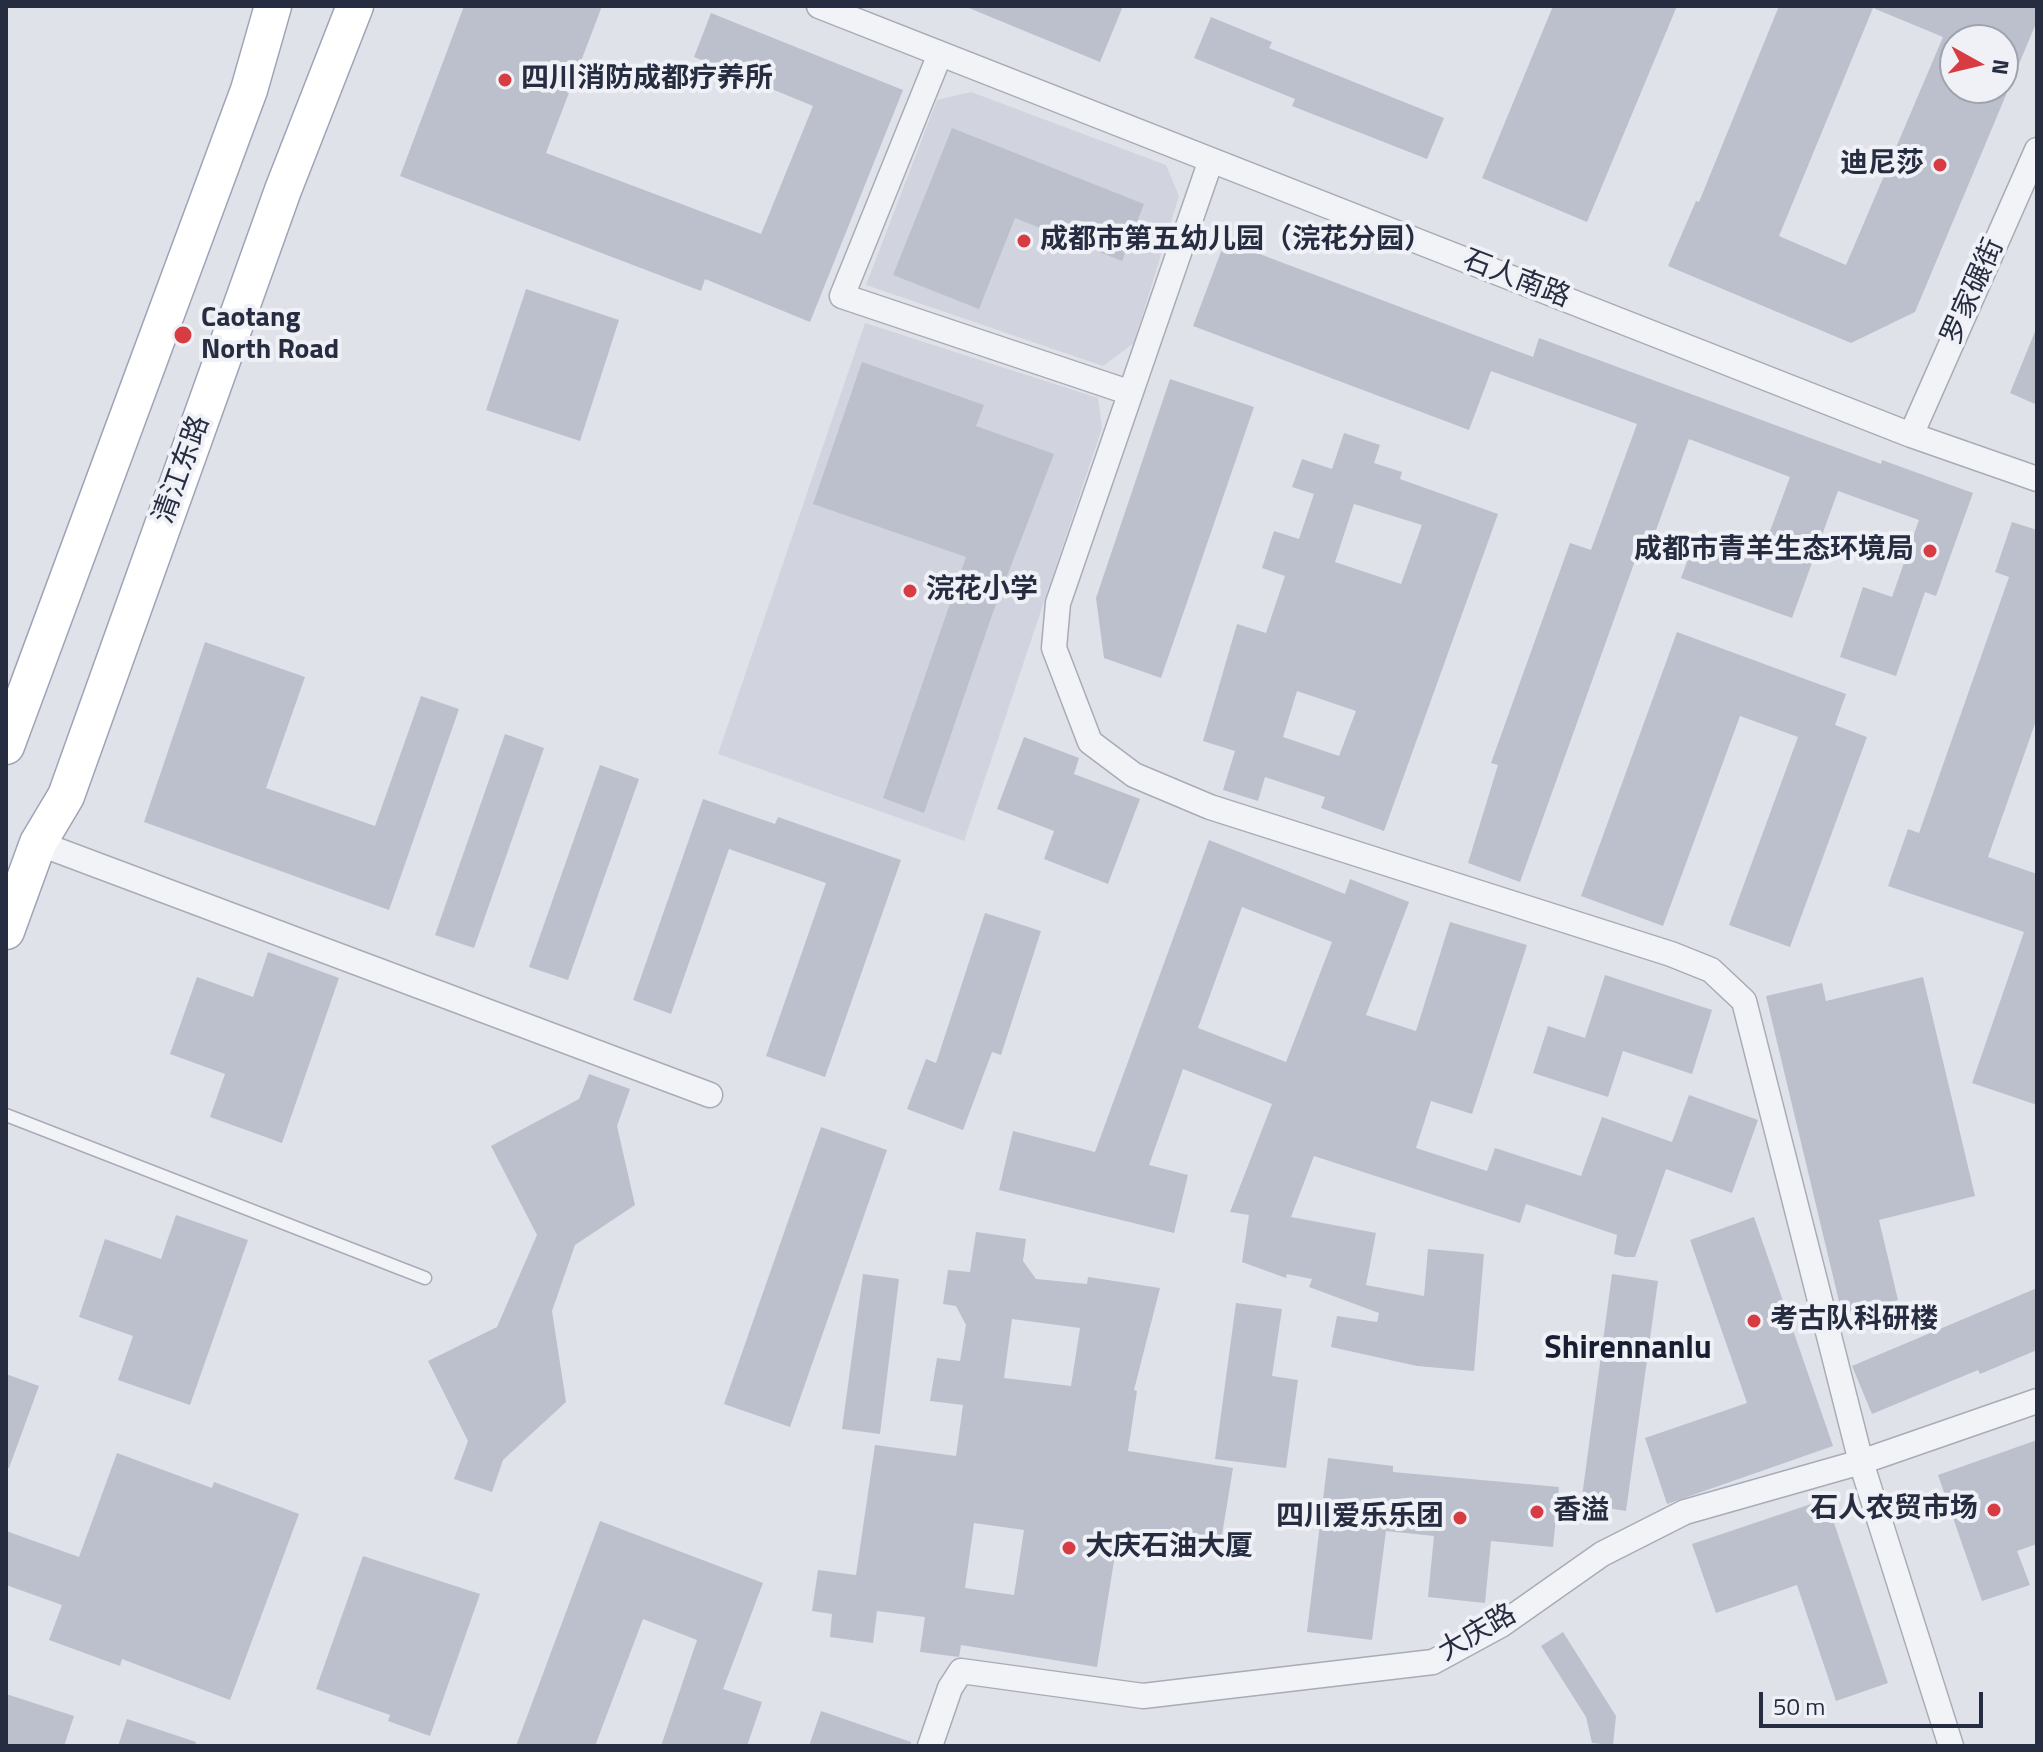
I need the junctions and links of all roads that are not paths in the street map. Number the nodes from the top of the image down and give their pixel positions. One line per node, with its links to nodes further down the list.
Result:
1 (273, 6): 10 (main road)
2 (355, 6): 11 (main road, 清江东路)
3 (819, 6): 4 (street, 石人南路)
4 (940, 54): 6 (street, 石人南路); 7 (street)
5 (2037, 150): 8 (street, 罗家碾街)
6 (1211, 160): 7 (street); 8 (street, 石人南路)
7 (1128, 392): 17 (street)
8 (1911, 435): 9 (street, 石人南路)
9 (2037, 479)
10 (6, 746)
11 (38, 843): 12 (main road, 清江东路); 13 (street)
12 (6, 931)
13 (710, 1095)
14 (6, 1115): 15 (lane)
15 (425, 1278)
16 (2037, 1401): 17 (street, 大庆路)
17 (1861, 1462): 18 (street, 大庆路); 19 (street)
18 (930, 1746)
19 (1951, 1746)

